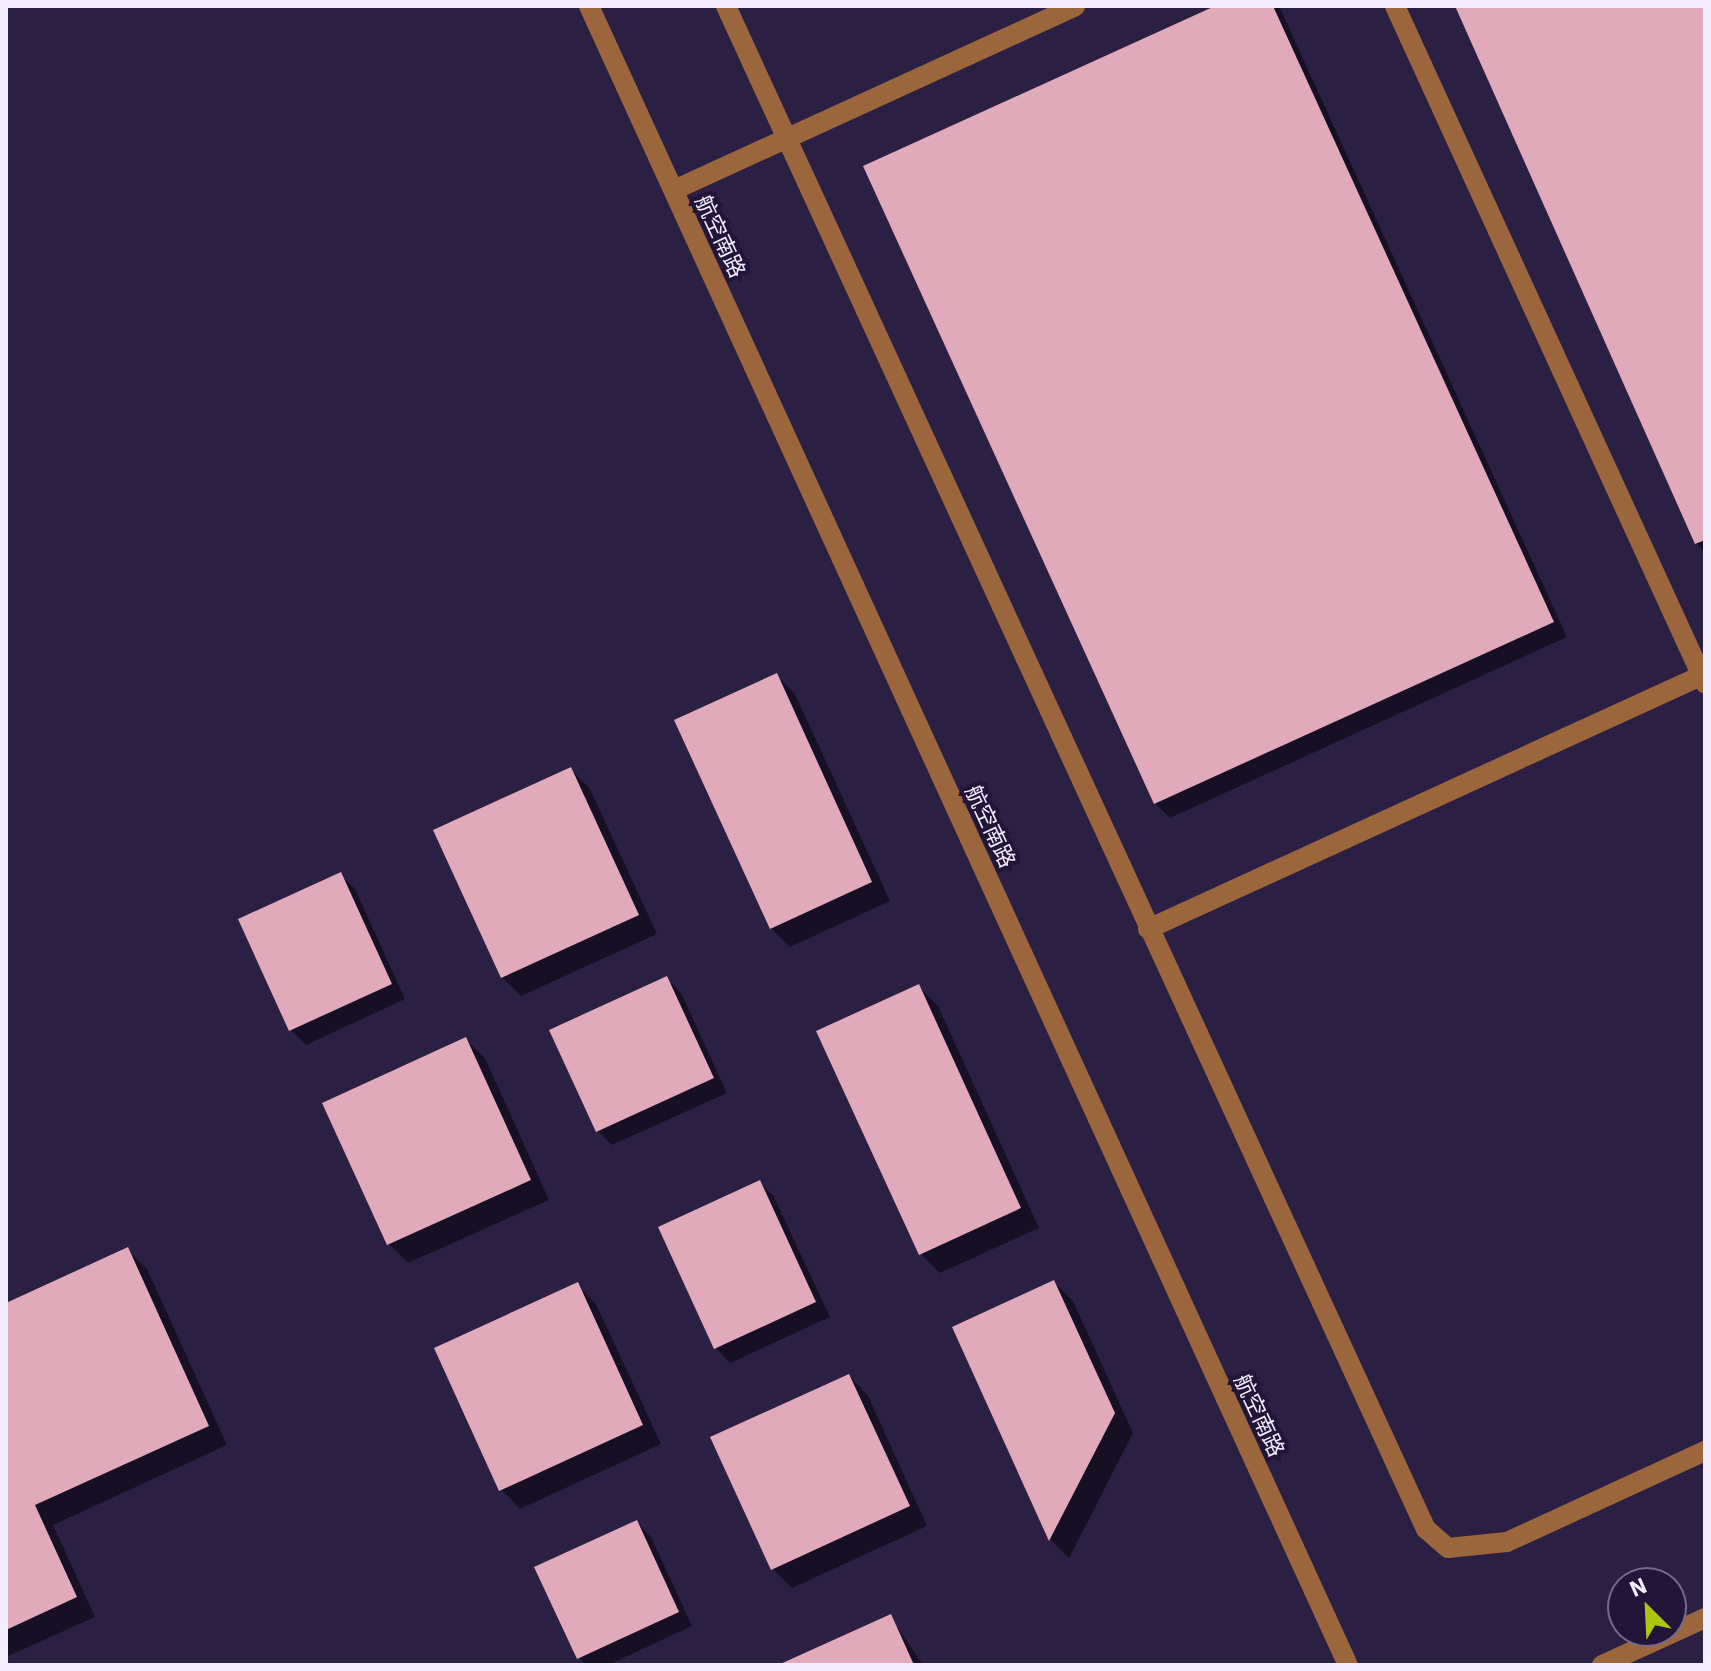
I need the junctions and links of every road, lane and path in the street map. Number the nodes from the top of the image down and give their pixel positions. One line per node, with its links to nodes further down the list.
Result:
1 (589, 6): 6 (street, 航空南路)
2 (726, 6): 5 (street)
3 (1075, 6): 5 (street)
4 (1395, 6): 7 (street)
5 (786, 138): 6 (street); 8 (street)
6 (674, 190): 11 (street, 航空南路)
7 (1704, 678): 8 (street)
8 (1148, 929): 9 (street)
9 (1705, 1451)
10 (1705, 1618): 12 (street)
11 (1348, 1665)
12 (1602, 1665)

